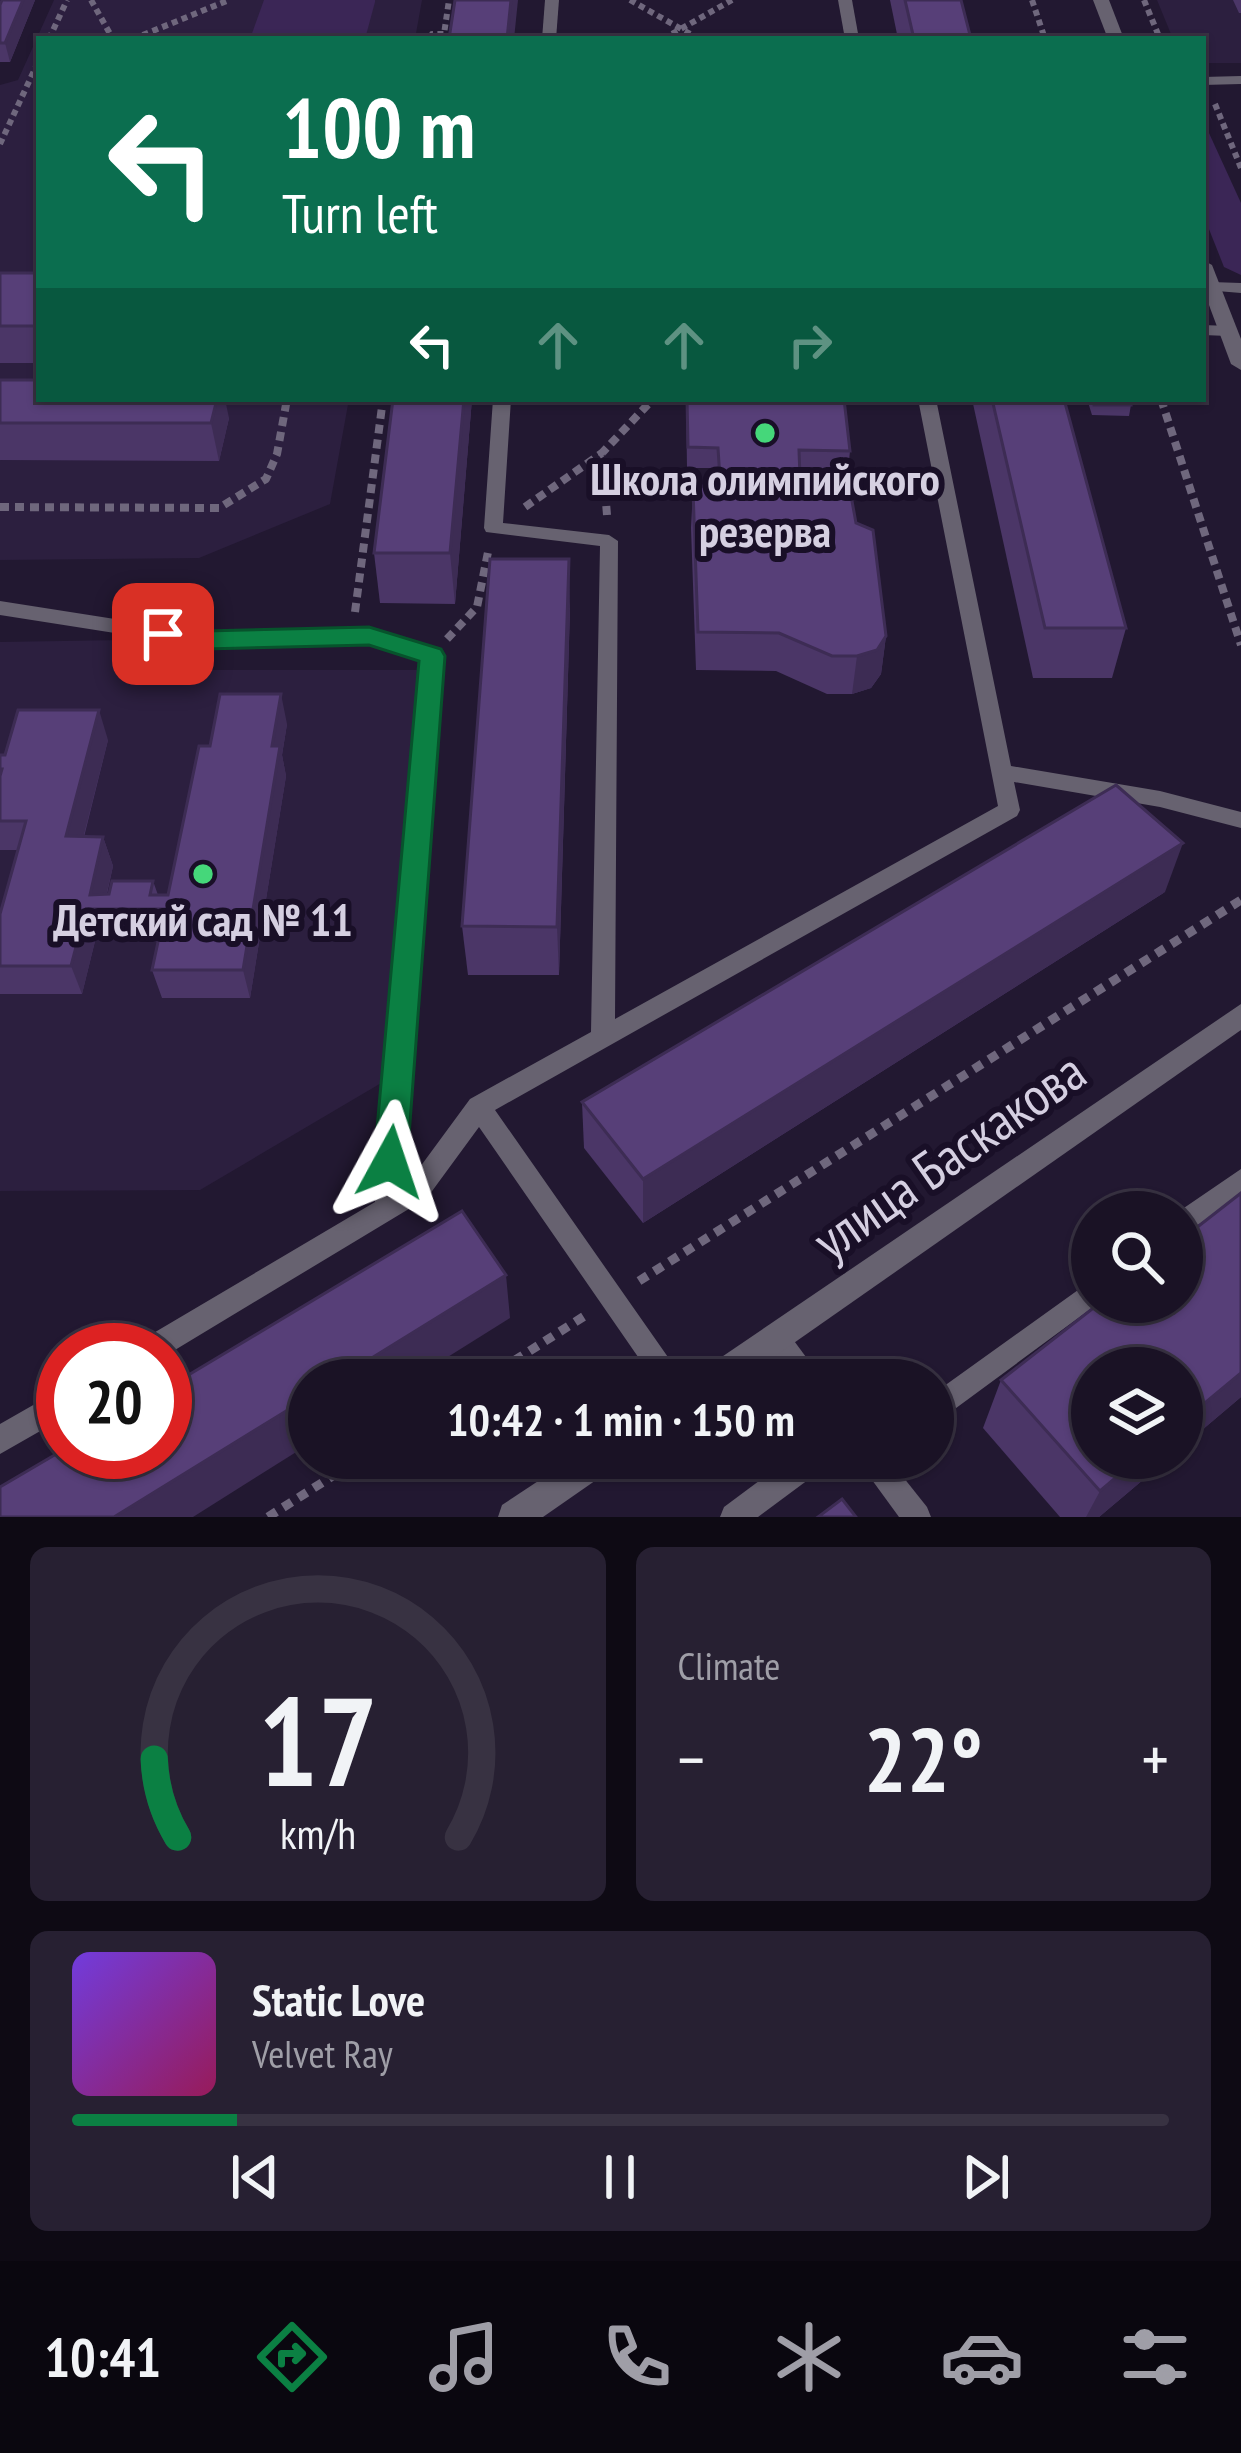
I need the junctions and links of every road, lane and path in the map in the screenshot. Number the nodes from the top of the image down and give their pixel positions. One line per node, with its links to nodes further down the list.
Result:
1 (67, 0): 13 (path)
2 (91, 0): 14 (path)
3 (229, 0): 15 (path)
4 (449, 0): 16 (path)
5 (553, 0): 17 (lane)
6 (630, 0): 12 (path)
7 (732, 0): 12 (path)
8 (845, 0): 20 (lane)
9 (1032, 0): 21 (path)
10 (1101, 0): 22 (street)
11 (1144, 0): 23 (path)
12 (680, 28): 18 (path); 19 (path)
13 (50, 36)
14 (111, 36)
15 (140, 36)
16 (432, 36)
17 (549, 36)
18 (668, 36)
19 (694, 36)
20 (851, 36)
21 (1044, 36)
22 (1115, 36)
23 (1159, 36)
24 (36, 69): 28 (path)
25 (1241, 80): 26 (lane)
26 (1206, 81)
27 (1206, 86): 29 (path)
28 (0, 145)
29 (1241, 168)
30 (1206, 273): 31 (street)
31 (1211, 287): 32 (lane); 34 (street)
32 (1241, 288)
33 (1206, 331): 34 (lane)
34 (1228, 331): 35 (street)
35 (1241, 364)
36 (286, 402): 42 (path)
37 (383, 402): 45 (path)
38 (502, 402): 43 (lane)
39 (650, 402): 43 (path)
40 (928, 402): 47 (lane)
41 (1162, 402): 46 (path)
42 (0, 507)
43 (609, 541): 51 (lane)
44 (0, 608): 45 (lane)
45 (352, 637): 54 (lane)
46 (1241, 645)
47 (1001, 772): 48 (lane); 51 (lane)
48 (1241, 820)
49 (1241, 900): 56 (path)
50 (1241, 1016): 59 (street, улица Баскакова)
51 (602, 1038): 52 (lane)
52 (479, 1107): 54 (lane); 56 (lane)
53 (1241, 1180): 55 (lane)
54 (387, 1208): 58 (lane)
55 (1203, 1208)
56 (613, 1298): 60 (path); 61 (lane)
57 (1071, 1308): 64 (lane)
58 (192, 1325)
59 (776, 1339): 62 (street, улица Баскакова); 63 (lane)
60 (517, 1359)
61 (655, 1359)
62 (746, 1359)
63 (792, 1359)
64 (954, 1395)
65 (36, 1418): 66 (lane)
66 (0, 1440)
67 (328, 1479): 71 (path)
68 (570, 1479): 72 (street)
69 (786, 1479): 73 (lane)
70 (887, 1479): 74 (lane)
71 (268, 1517)
72 (514, 1517)
73 (734, 1517)
74 (917, 1517)

